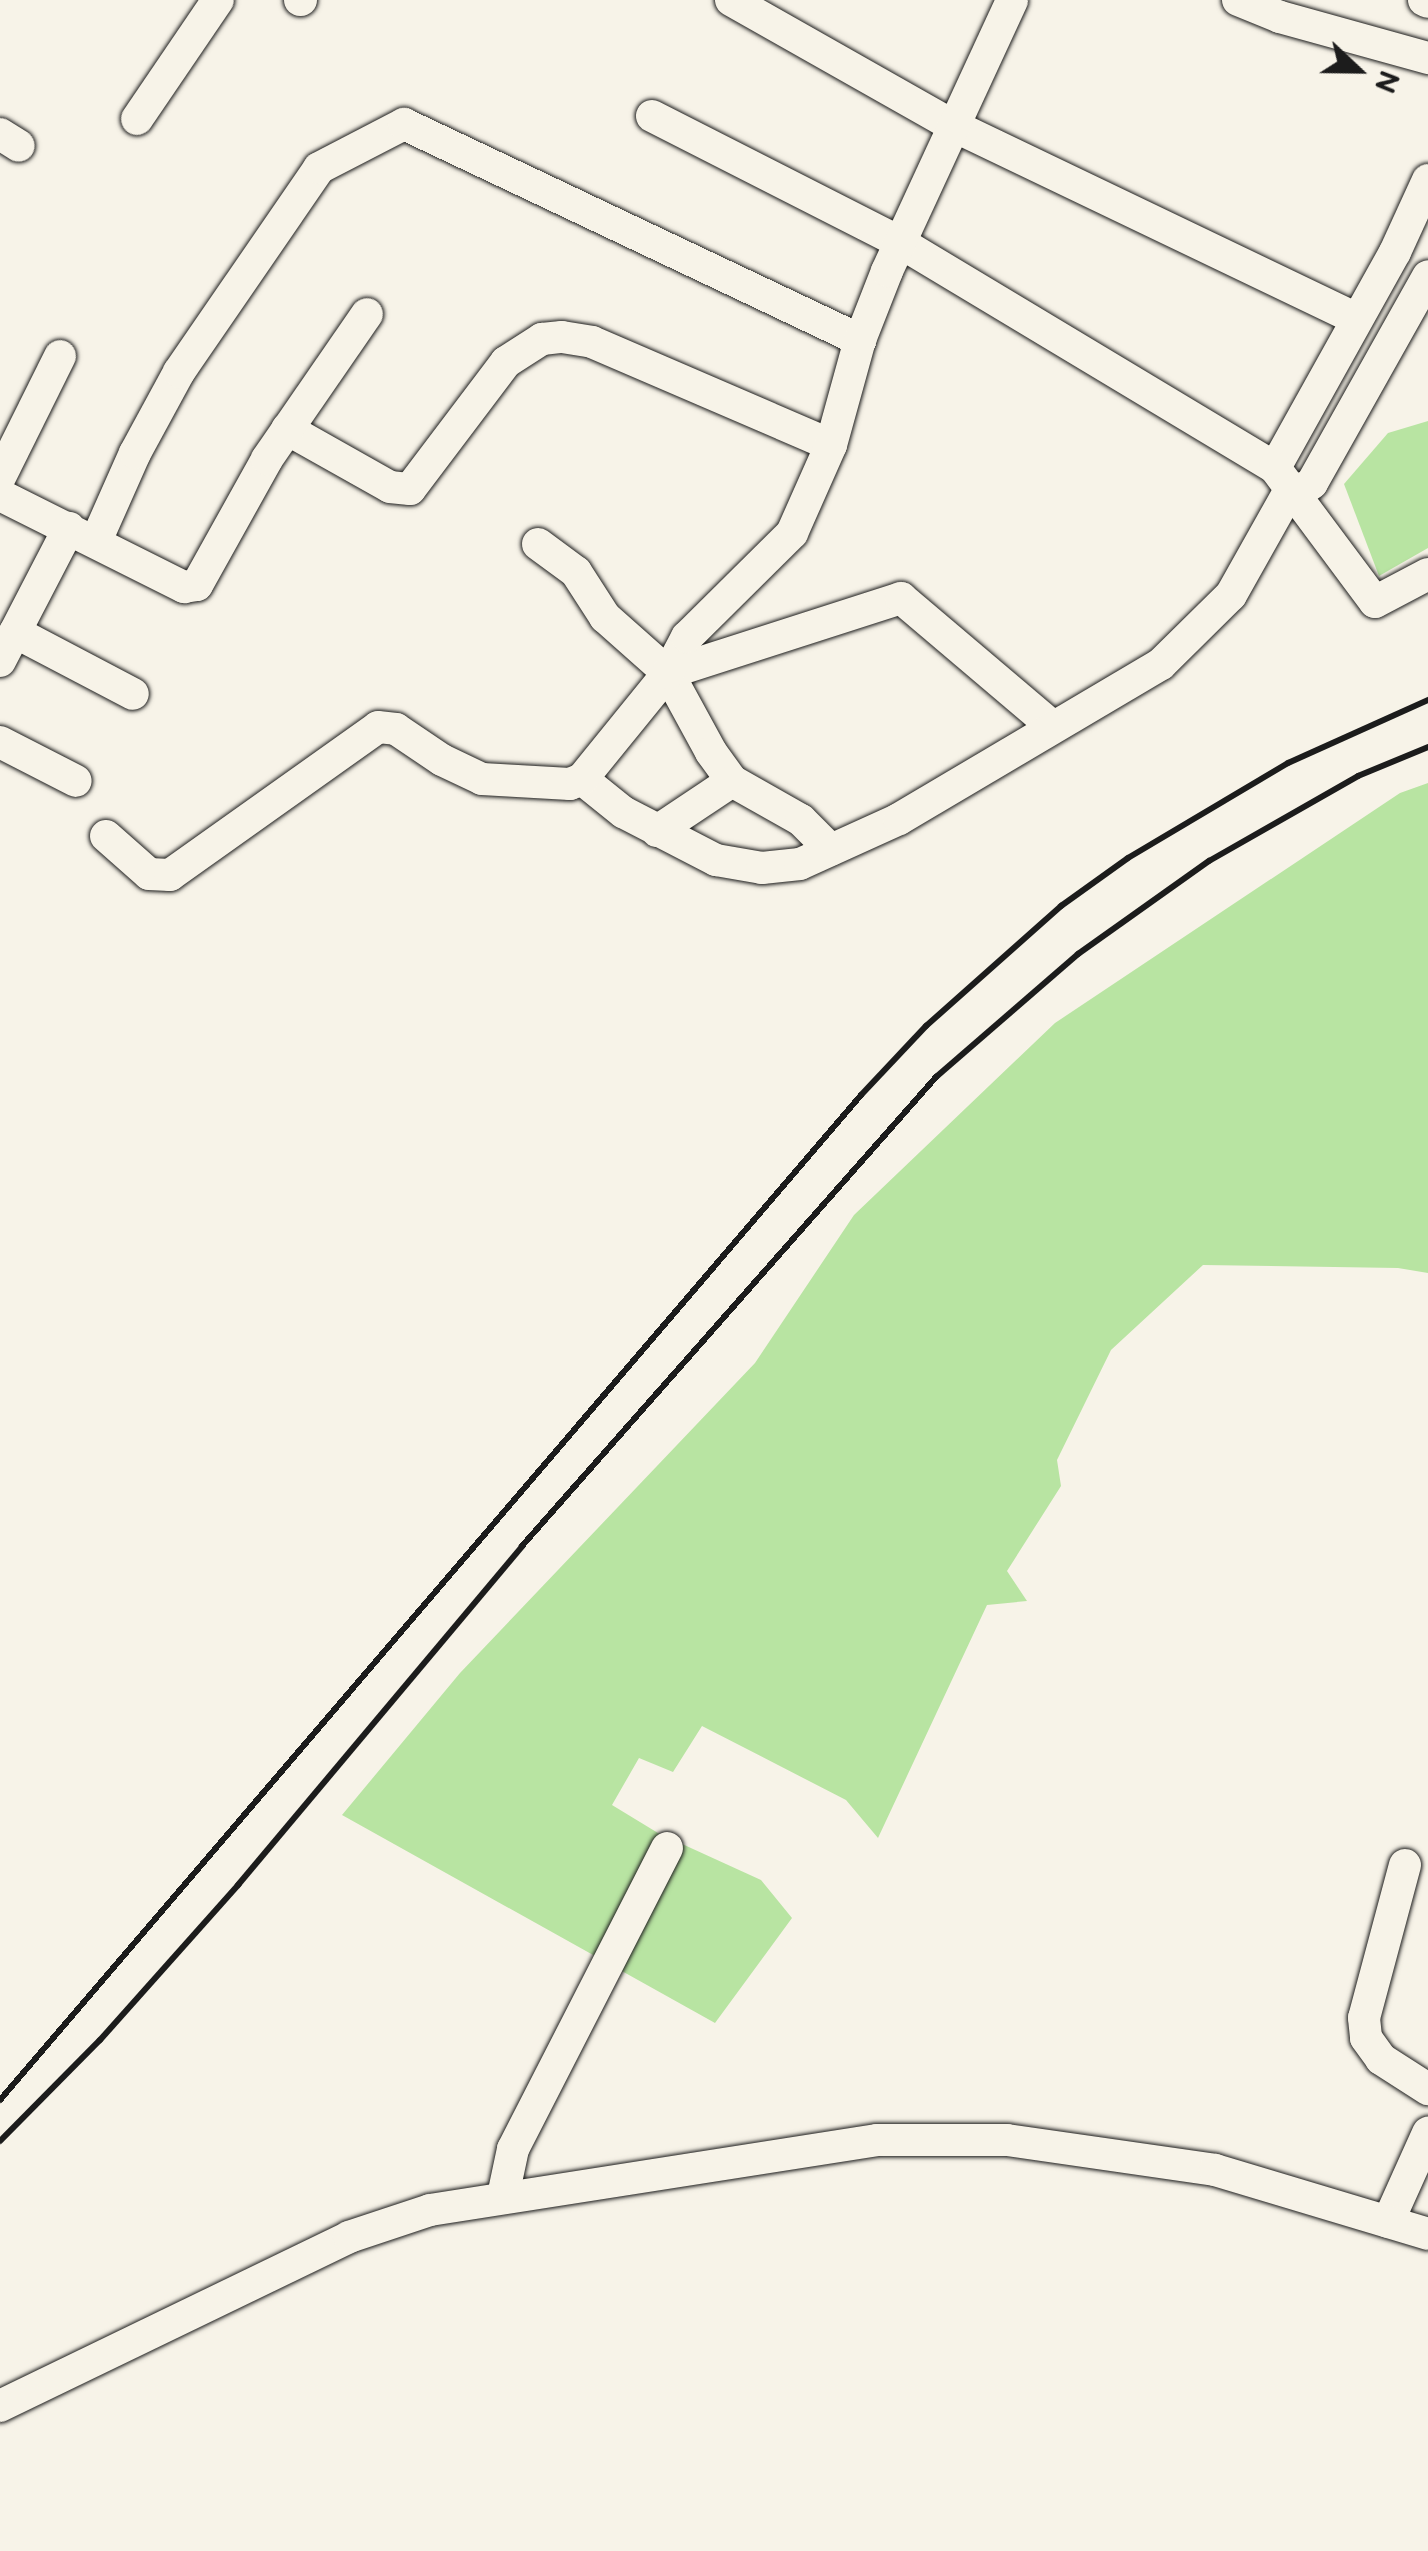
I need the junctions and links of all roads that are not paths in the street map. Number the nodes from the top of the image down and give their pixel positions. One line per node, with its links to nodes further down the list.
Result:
1 (218, 0): 7 (street)
2 (731, 0): 8 (street)
3 (1238, 0): 5 (street)
4 (1003, 3): 8 (street)
5 (1428, 58)
6 (652, 116): 10 (street)
7 (136, 120)
8 (954, 126): 10 (street); 13 (street)
9 (1428, 180): 13 (street)
10 (900, 243): 14 (street); 19 (street)
11 (1428, 276): 19 (street)
12 (367, 314): 16 (street)
13 (1356, 319): 19 (street)
14 (860, 340): 17 (street); 21 (street)
15 (60, 356): 18 (street)
16 (288, 430): 17 (street); 21 (street)
17 (831, 444): 25 (street)
18 (0, 477)
19 (1283, 478): 23 (street); 27 (street)
20 (0, 494): 21 (street)
21 (82, 535): 24 (street)
22 (538, 544): 25 (street)
23 (1428, 574)
24 (7, 647): 26 (street)
25 (668, 673): 27 (street); 29 (street); 31 (street)
26 (133, 694)
27 (1052, 726): 34 (street)
28 (0, 742): 30 (street)
29 (582, 779): 32 (street); 33 (street)
30 (76, 781)
31 (732, 781): 32 (street); 34 (street)
32 (657, 831): 34 (street)
33 (106, 836)
34 (831, 850)
35 (668, 1848): 39 (street)
36 (1404, 1866): 37 (street)
37 (1428, 2089)
38 (1428, 2133): 40 (street)
39 (503, 2196): 40 (street); 42 (street)
40 (1388, 2222): 41 (street)
41 (1428, 2234)
42 (0, 2406)

